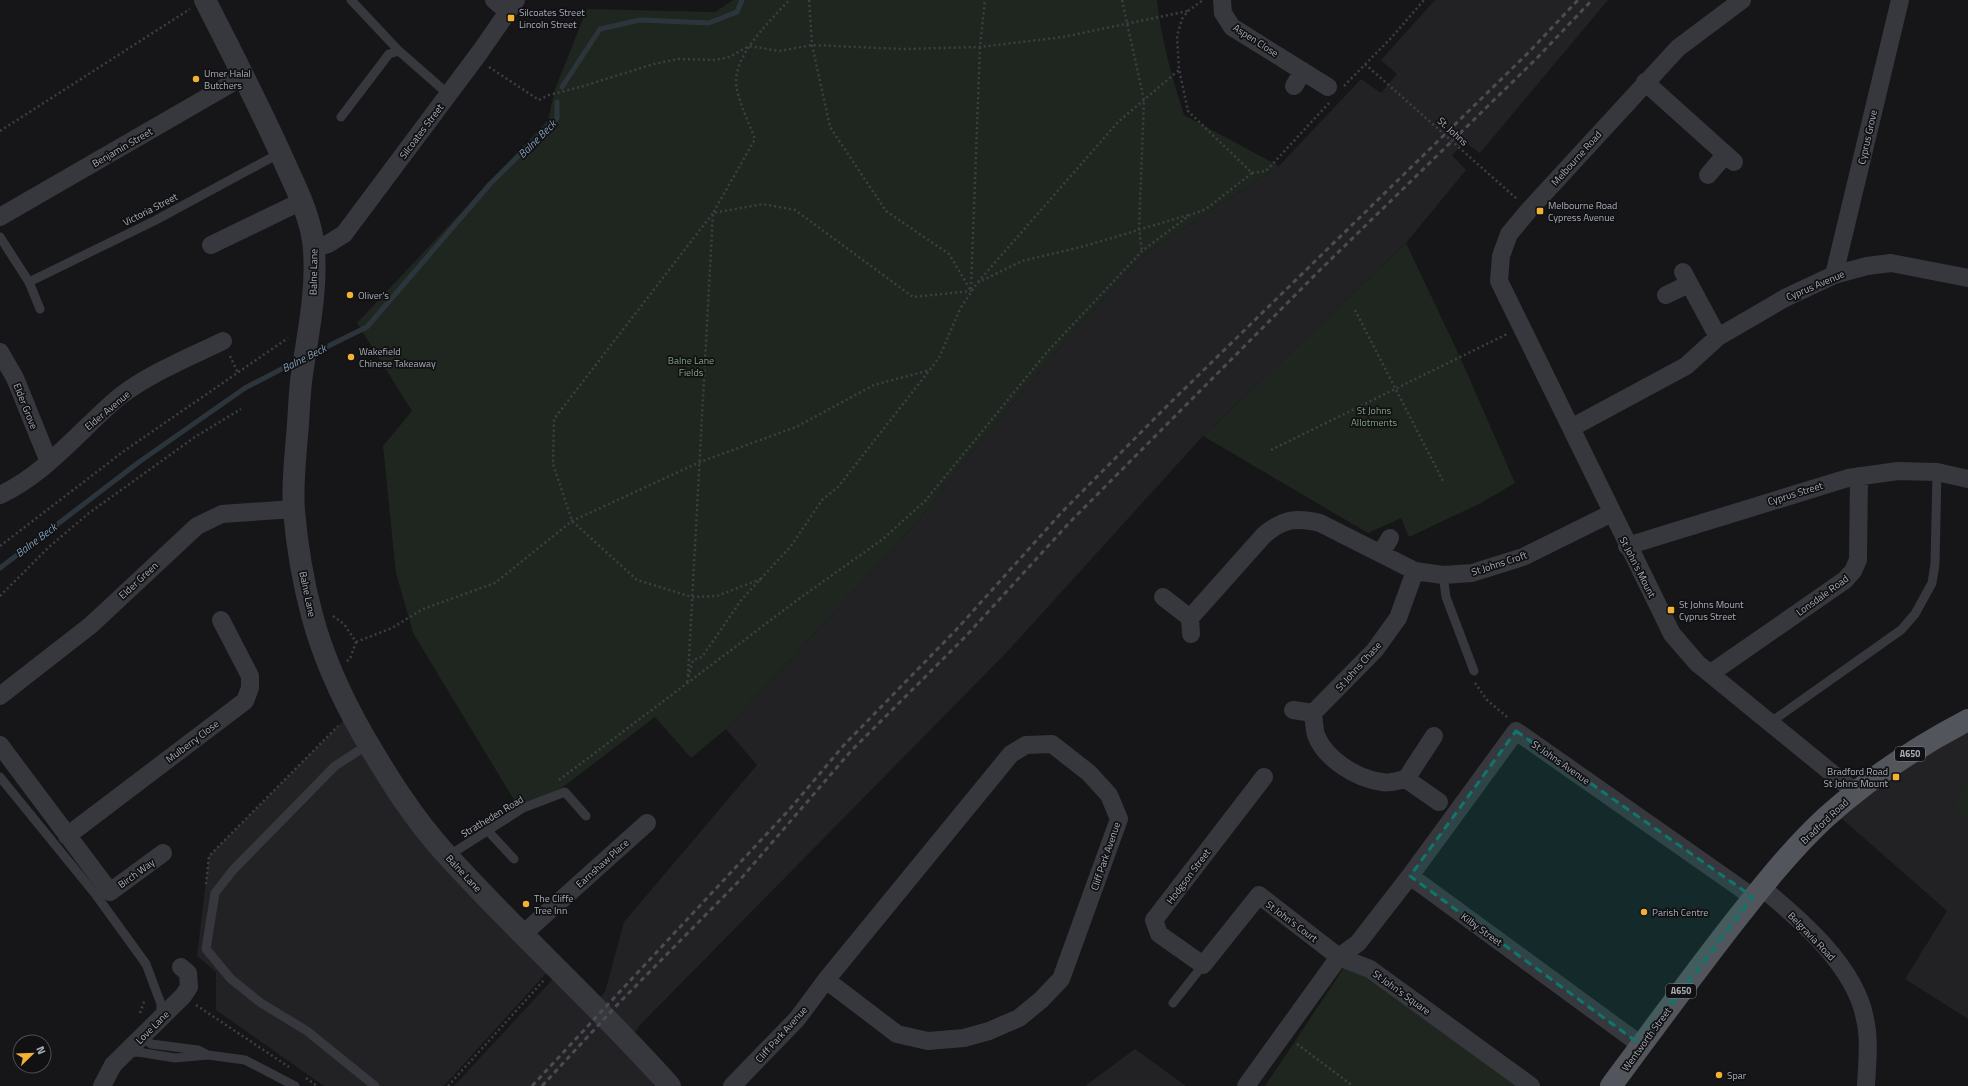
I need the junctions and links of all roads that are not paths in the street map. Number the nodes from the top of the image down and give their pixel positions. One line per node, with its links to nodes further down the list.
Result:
1 (351, 0): 8 (lane)
2 (494, 0): 7 (street)
3 (1222, 0): 11 (street, Aspen Close)
4 (1742, 0): 10 (street, Melbourne Road)
5 (1900, 0): 21 (street, Cyprus Grove)
6 (198, 4): 9 (street, Balne Lane)
7 (512, 6): 12 (street, Silcoates Street)
8 (399, 51): 12 (lane); 13 (lane)
9 (244, 76): 14 (street, Balne Lane); 17 (street, Benjamin Street)
10 (1645, 82): 15 (street); 23 (street, Melbourne Road)
11 (1335, 91)
12 (448, 94): 20 (street, Silcoates Street)
13 (341, 117)
14 (281, 152): 16 (street, Balne Lane); 24 (lane, Victoria Street)
15 (1708, 175)
16 (302, 201): 19 (street); 20 (street, Balne Lane)
17 (0, 217)
18 (0, 237): 24 (lane)
19 (211, 245)
20 (314, 248): 36 (street, Balne Lane)
21 (1834, 275): 22 (street, Cyprus Avenue); 27 (street, Cyprus Avenue)
22 (1968, 278)
23 (1499, 281): 30 (street, St John's Mount)
24 (29, 282): 26 (lane)
25 (1666, 296): 27 (street)
26 (40, 309)
27 (1718, 337): 30 (street, Cyprus Avenue)
28 (223, 341): 31 (street, Elder Avenue)
29 (0, 352): 31 (street, Elder Grove)
30 (1571, 428): 37 (street, St John's Mount)
31 (49, 462): 35 (street, Elder Avenue)
32 (1937, 472): 33 (street, Cyprus Street); 34 (street, Cyprus Street); 49 (lane)
33 (1859, 476): 38 (street, Cyprus Street); 44 (street, Lonsdale Road)
34 (1968, 479)
35 (0, 494)
36 (294, 509): 45 (street, Elder Green); 51 (street, Balne Lane)
37 (1612, 513): 38 (street, St John's Mount); 40 (street, St Johns Croft)
38 (1628, 546): 44 (street, St John's Mount)
39 (1415, 571): 40 (street, St Johns Croft); 41 (street, St Johns Croft); 47 (street, St Johns Chase)
40 (1443, 575): 43 (lane)
41 (1163, 597)
42 (221, 620): 61 (street, Mulberry Close)
43 (1474, 671)
44 (1711, 673): 49 (street, St John's Mount)
45 (0, 696)
46 (1293, 710): 47 (street)
47 (1313, 713): 55 (street)
48 (1968, 720): 56 (main road, Bradford Road / A650)
49 (1771, 722): 56 (street, St John's Mount)
50 (1434, 736): 55 (street)
51 (369, 744): 63 (street, Balne Lane); 80 (lane)
52 (0, 745): 61 (street)
53 (0, 777): 73 (lane)
54 (1264, 777): 69 (street, Hodgson Street)
55 (1406, 779): 57 (street)
56 (1855, 792): 66 (main road, Bradford Road / A650)
57 (1439, 802)
58 (586, 816): 60 (lane, Stratheden Road)
59 (647, 823): 67 (street, Earnshaw Place)
60 (487, 830): 63 (lane, Stratheden Road); 64 (lane)
61 (67, 836): 62 (street, Birch Way)
62 (163, 853)
63 (448, 856): 67 (street, Balne Lane)
64 (514, 859)
65 (1410, 876): 66 (street, St Johns Avenue); 68 (street); 75 (street, Kilby Street)
66 (1757, 892): 75 (main road, Wentworth Street / A650); 86 (street, Belgravia Road)
67 (522, 935): 81 (street, Balne Lane)
68 (1339, 957): 69 (street, St John's Court); 83 (street); 84 (street, St John's Square)
69 (1203, 965): 72 (lane)
70 (182, 967): 73 (street, Love Lane)
71 (826, 980): 71 (street, Cliff Park Avenue); 82 (street, Cliff Park Avenue)
72 (1174, 1003)
73 (161, 1018): 74 (street, Love Lane)
74 (142, 1037): 76 (street, Love Lane); 77 (lane)
75 (1641, 1045): 85 (main road, Wentworth Street / A650)
76 (125, 1053): 77 (lane); 78 (street, Love Lane)
77 (208, 1056): 79 (lane)
78 (102, 1086)
79 (295, 1086)
80 (375, 1086)
81 (670, 1086)
82 (732, 1086)
83 (1246, 1086)
84 (1531, 1086)
85 (1611, 1086)
86 (1866, 1086)

